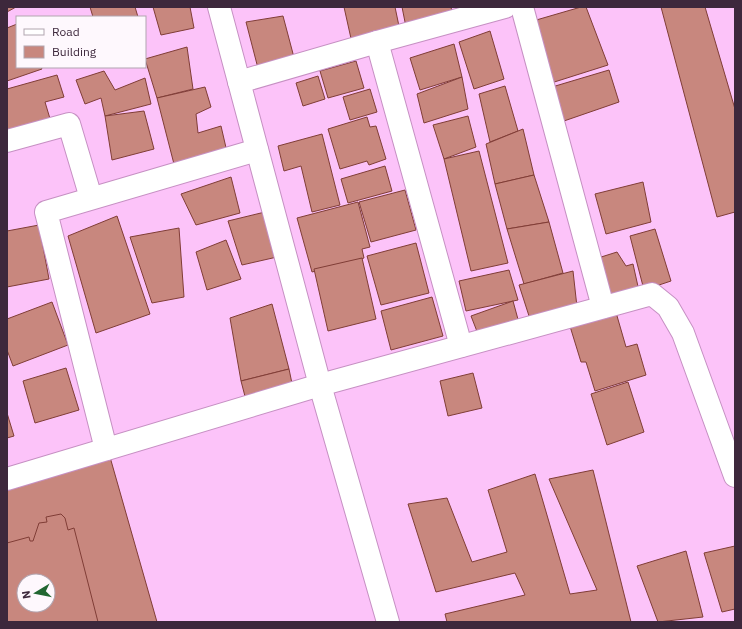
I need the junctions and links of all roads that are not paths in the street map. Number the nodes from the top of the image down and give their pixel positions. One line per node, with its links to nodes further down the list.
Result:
1 (219, 7): 5 (street)
2 (505, 7): 4 (street)
3 (522, 7): 9 (street)
4 (377, 42): 5 (street); 10 (street)
5 (239, 82): 7 (street)
6 (7, 141): 8 (street)
7 (257, 150): 8 (street); 11 (street)
8 (92, 198): 12 (street)
9 (602, 307): 10 (street); 13 (street)
10 (461, 346): 11 (street)
11 (320, 385): 12 (street); 15 (street)
12 (106, 449): 14 (street)
13 (735, 476)
14 (7, 478)
15 (388, 622)

